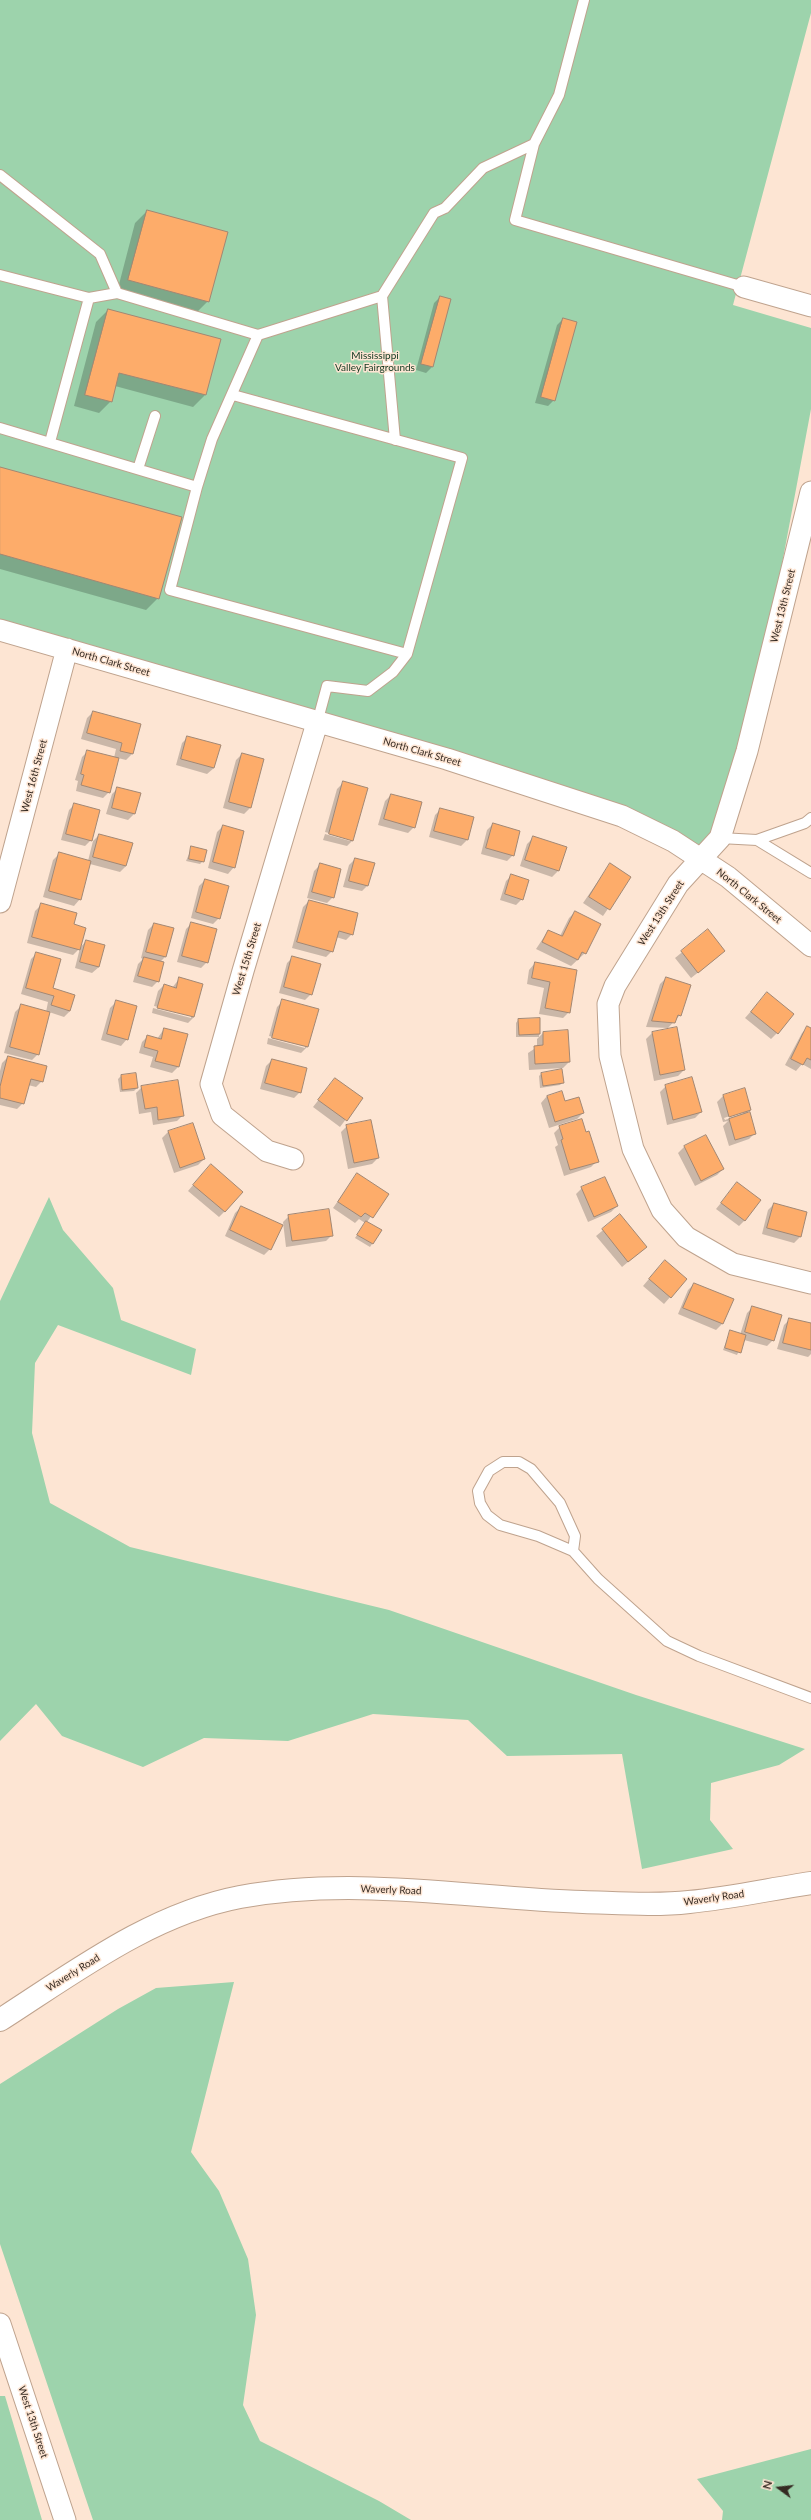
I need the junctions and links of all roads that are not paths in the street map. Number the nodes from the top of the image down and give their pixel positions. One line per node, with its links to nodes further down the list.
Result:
1 (584, 0): 2 (lane)
2 (534, 144): 5 (lane); 7 (lane)
3 (0, 175): 6 (lane)
4 (0, 275): 8 (lane)
5 (744, 287): 9 (street)
6 (117, 293): 8 (lane); 10 (lane)
7 (382, 296): 10 (lane); 14 (lane)
8 (89, 298): 15 (lane)
9 (811, 306)
10 (258, 335): 11 (lane)
11 (233, 395): 14 (lane); 17 (lane)
12 (155, 416): 16 (lane)
13 (0, 428): 15 (lane)
14 (395, 440): 21 (lane)
15 (50, 442): 16 (lane)
16 (138, 469): 17 (lane)
17 (197, 487): 21 (lane)
18 (811, 492): 24 (street, West 13th Street)
19 (0, 630): 20 (street, North Clark Street)
20 (67, 649): 22 (street, North Clark Street); 28 (street, West 16th Street)
21 (407, 654): 22 (lane)
22 (317, 723): 26 (street, North Clark Street); 30 (street, West 15th Street)
23 (811, 818): 25 (lane)
24 (720, 838): 25 (lane); 26 (street, West 13th Street)
25 (757, 840): 27 (lane)
26 (700, 859): 29 (street, North Clark Street); 31 (street, West 13th Street)
27 (811, 873)
28 (0, 902)
29 (811, 946)
30 (293, 1159)
31 (811, 1282)
32 (573, 1550): 32 (lane); 33 (lane)
33 (811, 1698)
34 (811, 1883): 35 (street, Waverly Road)
35 (0, 2020)
36 (0, 2324): 37 (street, West 13th Street)
37 (65, 2520)

